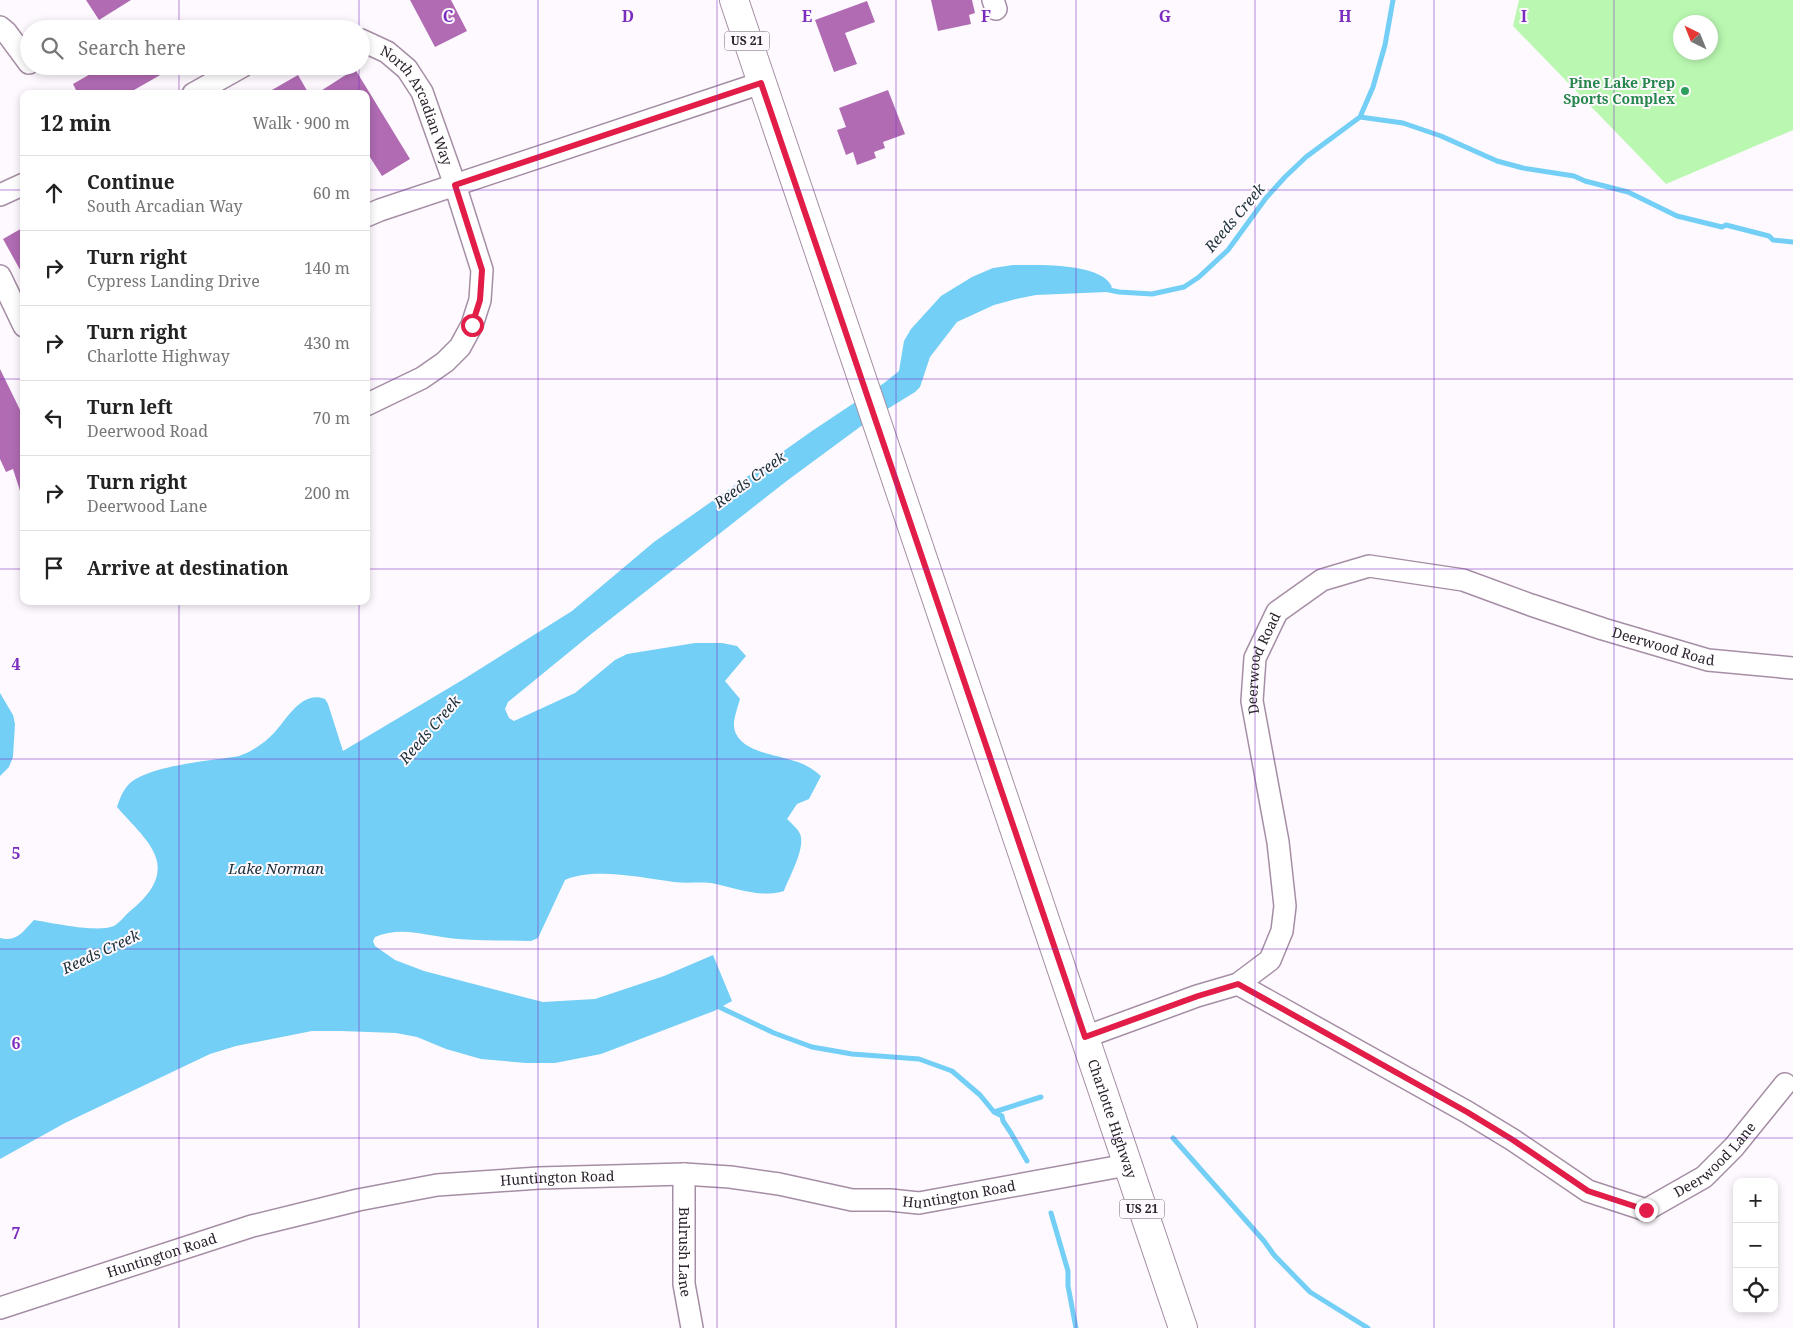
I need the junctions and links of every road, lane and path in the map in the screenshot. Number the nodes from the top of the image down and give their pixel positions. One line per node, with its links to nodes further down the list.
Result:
1 (734, 0): 6 (main road, Charlotte Highway / US 21)
2 (0, 27): 4 (street)
3 (370, 44): 8 (street, North Arcadian Way)
4 (20, 52)
5 (227, 75): 7 (street)
6 (761, 83): 8 (street); 17 (main road, Charlotte Highway / US 21)
7 (200, 90)
8 (455, 185): 11 (street); 14 (street, North Arcadian Way)
9 (20, 186): 10 (street)
10 (0, 195)
11 (370, 214)
12 (0, 276): 13 (street)
13 (20, 318)
14 (370, 403)
15 (1793, 668): 16 (street, Deerwood Road)
16 (1238, 984): 17 (street, Deerwood Road); 18 (street, Deerwood Lane)
17 (1085, 1037): 19 (main road, Charlotte Highway / US 21)
18 (1785, 1084)
19 (1127, 1165): 20 (street, Huntington Road); 23 (main road, Charlotte Highway / US 21)
20 (684, 1174): 21 (street, Huntington Road); 22 (street, Bulrush Lane)
21 (0, 1308)
22 (692, 1328)
23 (1183, 1328)

